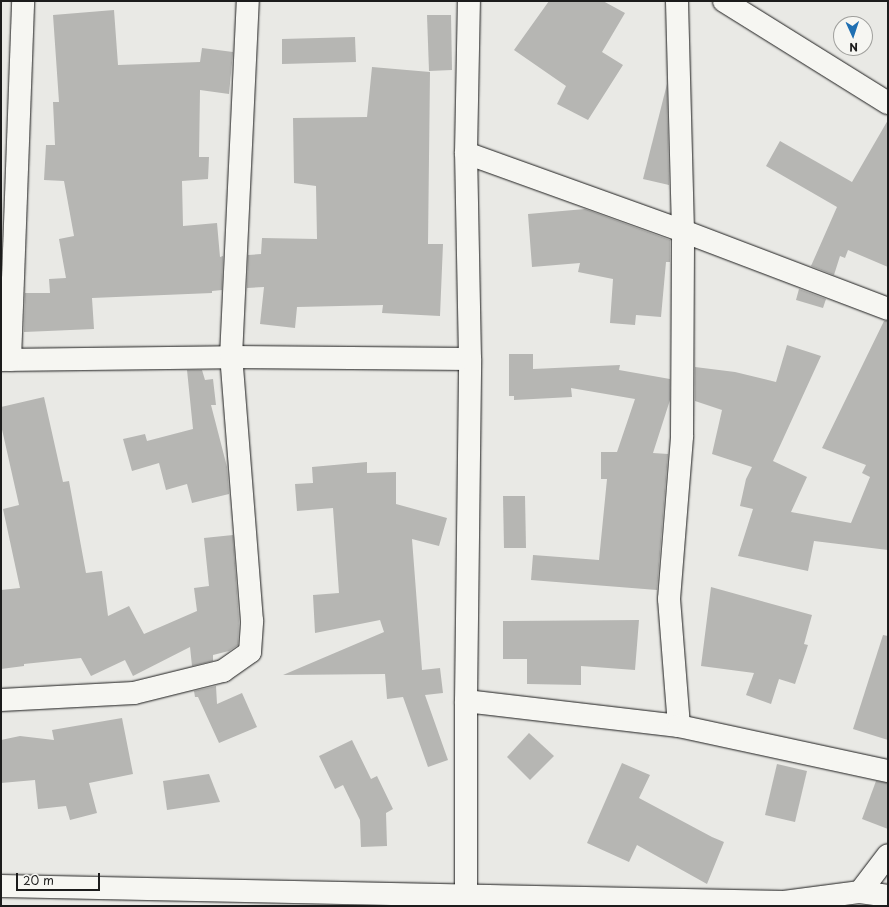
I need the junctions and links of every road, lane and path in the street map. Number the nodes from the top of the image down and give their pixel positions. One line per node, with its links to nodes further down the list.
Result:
1 (23, 1): 12 (street)
2 (248, 1): 10 (street)
3 (469, 1): 7 (street)
4 (677, 1): 8 (street)
5 (724, 1): 6 (street)
6 (888, 103)
7 (466, 153): 8 (street); 11 (street)
8 (683, 231): 9 (street); 15 (street)
9 (888, 309)
10 (231, 357): 11 (street); 12 (street); 13 (street)
11 (470, 359): 14 (street)
12 (5, 360)
13 (1, 700)
14 (466, 701): 15 (street); 21 (street)
15 (679, 726): 16 (street)
16 (888, 771)
17 (888, 856): 19 (street)
18 (1, 886): 21 (street)
19 (860, 892): 20 (street); 22 (street)
20 (888, 896)
21 (466, 901): 22 (street)
22 (744, 904)

